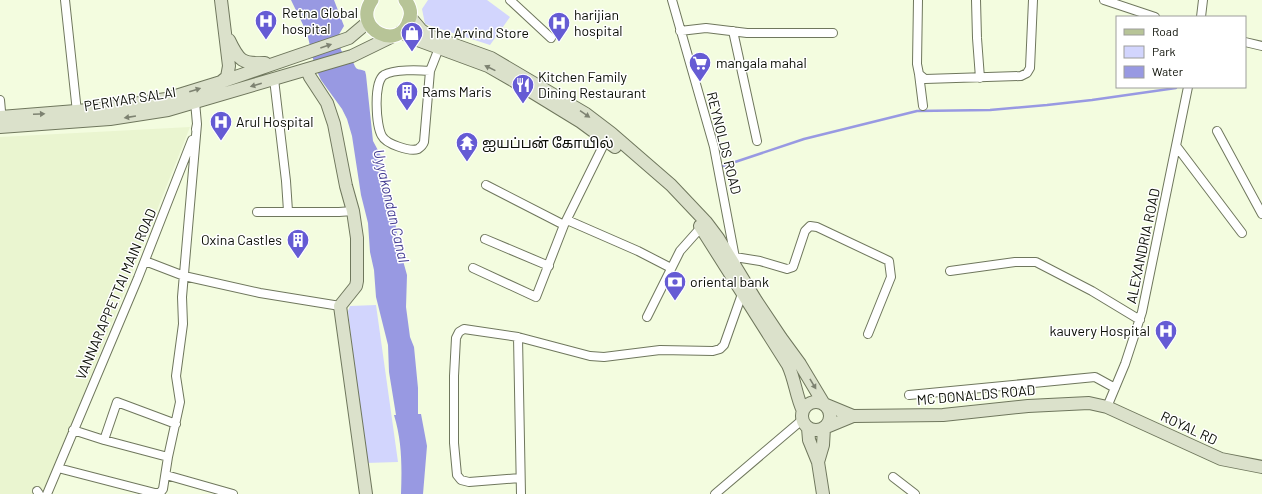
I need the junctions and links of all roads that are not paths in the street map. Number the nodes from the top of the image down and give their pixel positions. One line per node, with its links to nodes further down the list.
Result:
1 (65, 0): 36 (street)
2 (221, 0): 17 (main road)
3 (364, 0): 15 (main road)
4 (372, 0): 15 (main road)
5 (510, 0): 21 (street)
6 (672, 0): 16 (street, REYNOLDS ROAD)
7 (918, 0): 28 (street)
8 (976, 0): 29 (street)
9 (1033, 0): 29 (street)
10 (1104, 0): 13 (street)
11 (1204, 0): 14 (street)
12 (411, 10): 20 (main road); 49 (main road, one-way to 49)
13 (1152, 16)
14 (1201, 16)
15 (368, 18): 20 (main road); 25 (main road, PERIYAR SALAI, one-way to 15)
16 (680, 31): 18 (street); 52 (street, REYNOLDS ROAD)
17 (226, 32): 25 (main road); 31 (main road)
18 (733, 32): 19 (street); 41 (street)
19 (833, 33)
20 (397, 34): 24 (main road); 26 (main road, PERIYAR SALAI)
21 (551, 38)
22 (1246, 42): 23 (street)
23 (1262, 46)
24 (439, 48): 27 (street); 40 (main road, one-way to 24)
25 (279, 62): 31 (main road, PERIYAR SALAI)
26 (307, 70): 30 (main road, PERIYAR SALAI); 45 (main road)
27 (430, 71): 27 (street)
28 (919, 74): 29 (street); 35 (street)
29 (980, 78)
30 (274, 79): 34 (main road, PERIYAR SALAI, one-way to 34); 44 (street)
31 (221, 82): 36 (main road, PERIYAR SALAI, one-way to 31)
32 (1188, 88): 42 (street, ALEXANDRIA ROAD)
33 (0, 100): 37 (street)
34 (195, 102): 37 (main road, PERIYAR SALAI, one-way to 37); 38 (street, VANNARAPPETTAI MAIN ROAD)
35 (922, 106)
36 (77, 112): 37 (main road, PERIYAR SALAI, one-way to 36)
37 (1, 122)
38 (197, 124): 53 (street, VANNARAPPETTAI MAIN ROAD); 59 (street)
39 (1217, 131): 47 (street)
40 (606, 140): 48 (street); 49 (main road)
41 (757, 141)
42 (1177, 147): 50 (street); 63 (street, ALEXANDRIA ROAD)
43 (486, 185): 48 (street)
44 (288, 211): 45 (street); 46 (street)
45 (353, 211): 61 (main road)
46 (257, 212)
47 (1262, 214)
48 (566, 223): 54 (street); 56 (street)
49 (703, 225): 56 (street); 57 (main road); 60 (main road)
50 (1242, 233)
51 (485, 239): 54 (street)
52 (735, 257): 57 (street, REYNOLDS ROAD); 64 (street)
53 (145, 261): 59 (street); 74 (street, VANNARAPPETTAI MAIN ROAD)
54 (549, 266): 55 (street)
55 (473, 268)
56 (671, 268): 62 (street)
57 (738, 271): 60 (street, REYNOLDS ROAD); 68 (main road, one-way to 68)
58 (950, 272): 63 (street)
59 (184, 276): 61 (street); 72 (street)
60 (742, 294): 65 (street); 71 (main road)
61 (340, 306): 85 (main road)
62 (647, 317)
63 (1140, 320): 66 (street, ALEXANDRIA ROAD)
64 (868, 334)
65 (518, 337): 82 (street); 82 (street)
66 (1115, 388): 67 (street); 69 (street, ALEXANDRIA ROAD)
67 (909, 395)
68 (824, 404): 70 (main road, MC DONALDS ROAD); 71 (main road); 73 (main road)
69 (1107, 407): 70 (main road, MC DONALDS ROAD); 78 (main road, ROYAL RD)
70 (853, 416): 73 (main road)
71 (805, 420): 73 (main road); 77 (main road); 87 (street)
72 (176, 424): 75 (street); 76 (street)
73 (824, 428): 77 (main road)
74 (73, 430): 75 (street); 79 (street, VANNARAPPETTAI MAIN ROAD)
75 (104, 440): 76 (street)
76 (168, 457): 80 (street)
77 (818, 462): 88 (main road)
78 (1262, 467)
79 (58, 468): 80 (street); 83 (street, VANNARAPPETTAI MAIN ROAD)
80 (166, 475): 84 (street)
81 (893, 477): 89 (street)
82 (520, 478): 86 (street)
83 (47, 494)
84 (233, 494)
85 (366, 494)
86 (521, 494)
87 (715, 494)
88 (823, 494)
89 (915, 494)

